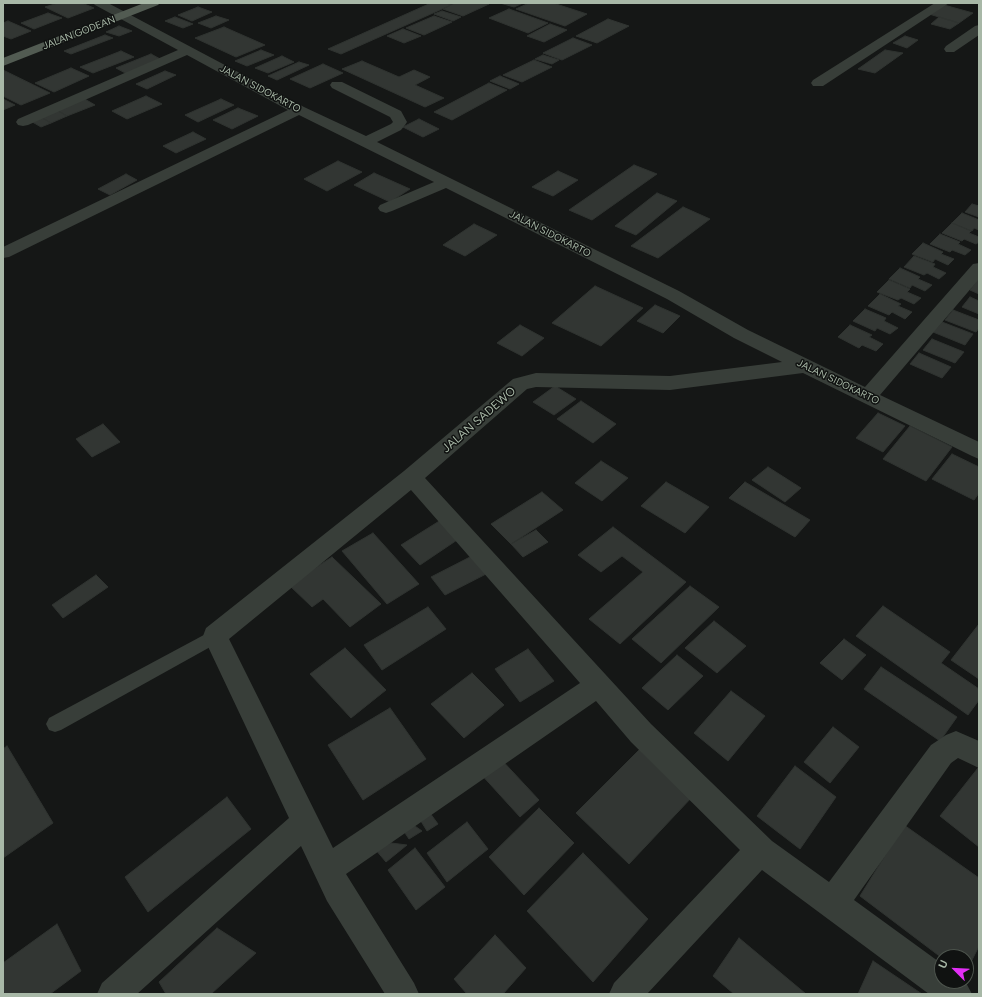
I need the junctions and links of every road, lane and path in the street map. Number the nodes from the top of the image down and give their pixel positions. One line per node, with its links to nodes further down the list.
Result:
1 (99, 3): 4 (street, JALAN SIDOKARTO)
2 (154, 3): 4 (main road, JALAN GODEAN)
3 (943, 3): 9 (street)
4 (122, 16): 7 (street, JALAN SIDOKARTO); 8 (main road, JALAN GODEAN)
5 (979, 29): 6 (street)
6 (950, 49)
7 (187, 51): 11 (street, JALAN SIDOKARTO); 12 (street)
8 (3, 62)
9 (818, 83)
10 (337, 85): 13 (street)
11 (299, 110): 13 (street, JALAN SIDOKARTO); 16 (street)
12 (23, 122)
13 (366, 142): 14 (street, JALAN SIDOKARTO)
14 (447, 182): 15 (street); 18 (street, JALAN SIDOKARTO)
15 (386, 208)
16 (3, 253)
17 (979, 268): 19 (street)
18 (805, 366): 19 (street, JALAN SIDOKARTO); 21 (street, JALAN SADEWO)
19 (868, 396): 20 (street, JALAN SIDOKARTO)
20 (979, 451)
21 (412, 478): 22 (street, JALAN SADEWO); 23 (street)
22 (215, 636): 24 (lane); 26 (street)
23 (598, 685): 27 (street); 28 (street)
24 (55, 724)
25 (979, 755): 29 (street)
26 (305, 823): 28 (street); 30 (street)
27 (761, 850): 29 (street); 32 (street)
28 (327, 869): 31 (street)
29 (833, 903): 33 (street)
30 (113, 994)
31 (403, 994)
32 (625, 994)
33 (956, 994)

